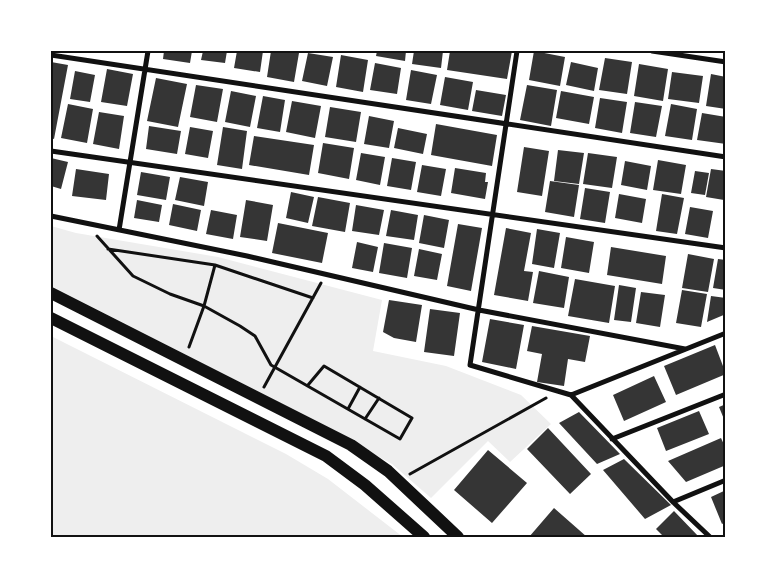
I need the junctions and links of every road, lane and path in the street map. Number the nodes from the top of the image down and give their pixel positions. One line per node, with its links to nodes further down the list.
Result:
1 (148, 51): 6 (street)
2 (517, 51): 7 (street)
3 (652, 51): 5 (street)
4 (51, 55): 6 (street)
5 (726, 62)
6 (145, 70): 7 (street); 10 (street)
7 (506, 124): 9 (street); 11 (street)
8 (51, 151): 10 (street)
9 (726, 157)
10 (130, 162): 11 (street); 14 (street)
11 (493, 215): 15 (street); 23 (street)
12 (51, 216): 13 (street)
13 (90, 225): 14 (street); 16 (path)
14 (119, 230): 17 (street)
15 (726, 248)
16 (108, 249): 18 (path); 22 (path)
17 (220, 250): 18 (path); 19 (street)
18 (215, 265): 21 (path); 22 (path)
19 (326, 274): 21 (path); 23 (street)
20 (51, 293): 27 (main road)
21 (313, 298): 28 (path)
22 (204, 306): 27 (path); 28 (path)
23 (479, 310): 26 (street); 31 (street)
24 (51, 318): 42 (main road)
25 (726, 333): 26 (street)
26 (685, 349): 33 (street)
27 (184, 359): 34 (main road)
28 (275, 368): 29 (path); 34 (path)
29 (308, 386): 30 (path); 36 (path)
30 (360, 387): 35 (path); 36 (path)
31 (556, 392): 33 (street); 40 (path)
32 (726, 394): 38 (street)
33 (571, 395): 38 (street)
34 (258, 398): 40 (main road)
35 (379, 398): 37 (path); 37 (path)
36 (348, 409): 37 (path)
37 (365, 419)
38 (612, 439): 41 (street)
39 (726, 480): 41 (street)
40 (398, 481): 43 (main road)
41 (673, 502): 44 (street)
42 (424, 537)
43 (458, 537)
44 (710, 537)

